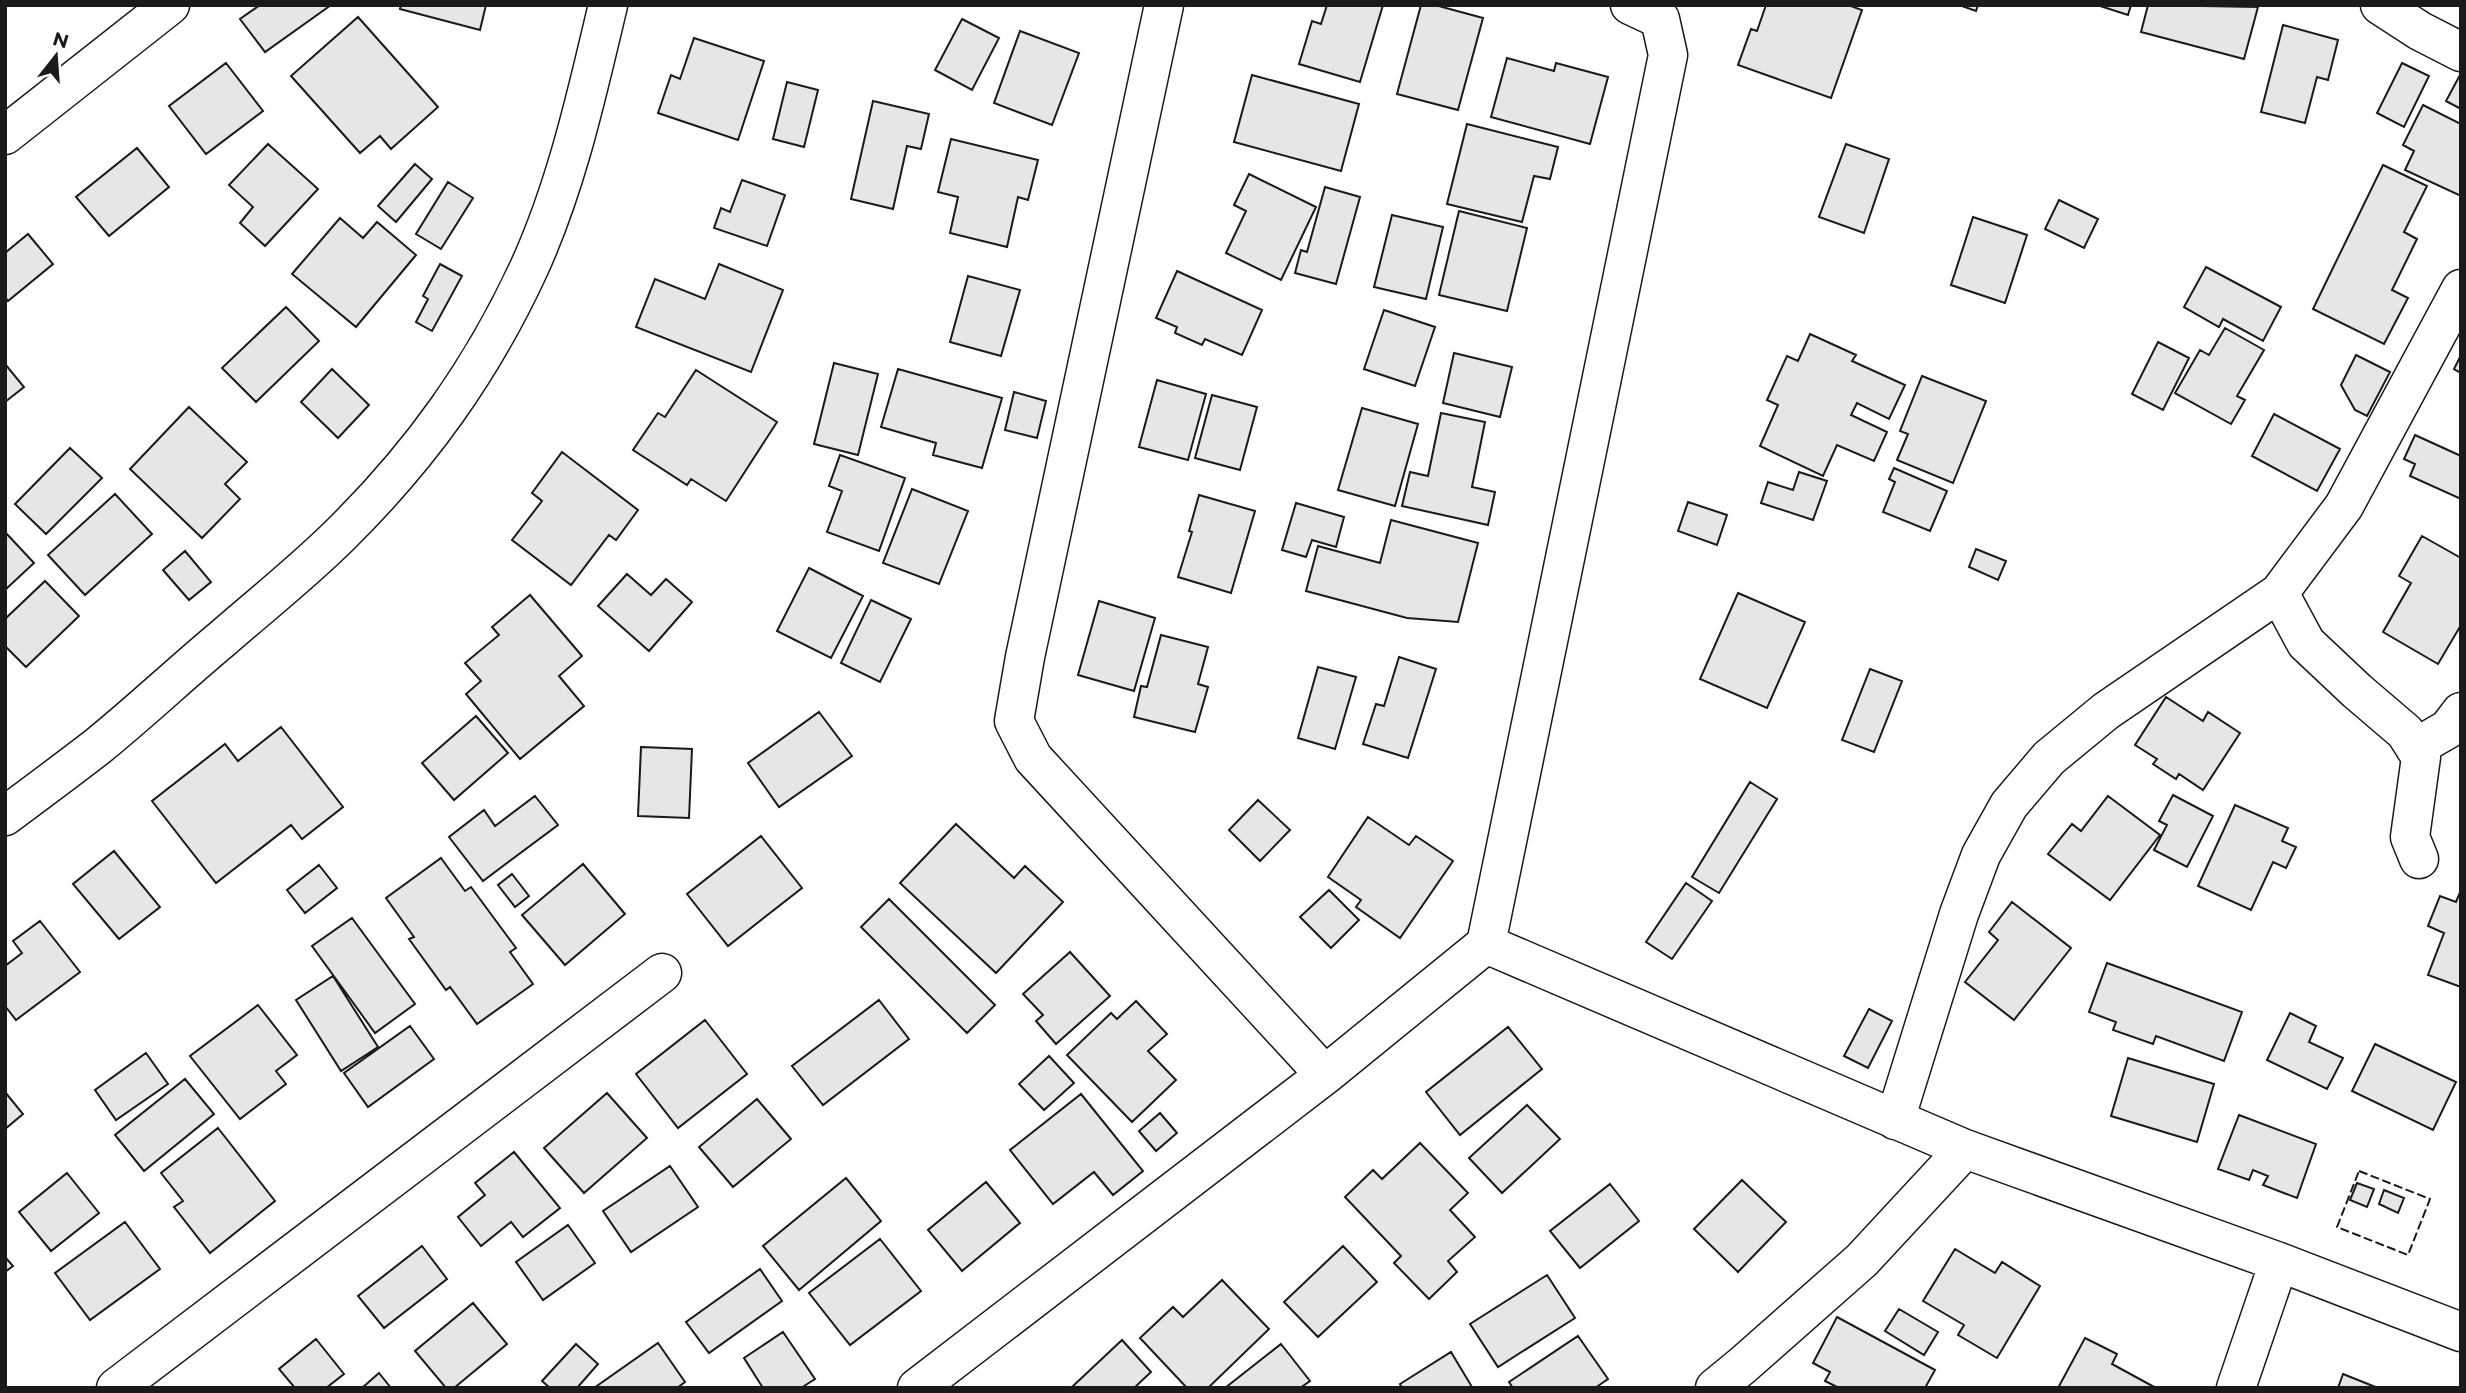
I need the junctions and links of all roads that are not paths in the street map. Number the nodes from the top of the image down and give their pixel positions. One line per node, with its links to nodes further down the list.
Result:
1 (170, 5): 7 (street)
2 (608, 5): 12 (street)
3 (1164, 5): 16 (street)
4 (2380, 5): 6 (street)
5 (1653, 10): 14 (street)
6 (2461, 52)
7 (5, 135)
8 (2461, 289): 9 (street)
9 (2278, 593): 11 (street); 17 (street)
10 (2461, 712): 11 (street)
11 (2415, 748): 13 (street)
12 (5, 816)
13 (2419, 859)
14 (1486, 944): 16 (street); 17 (street)
15 (662, 973): 21 (street)
16 (1325, 1075): 22 (street)
17 (1895, 1120): 18 (street)
18 (1965, 1149): 19 (street); 23 (street)
19 (2279, 1262): 20 (street); 24 (street)
20 (2461, 1332)
21 (116, 1388)
22 (917, 1388)
23 (1715, 1388)
24 (2235, 1388)

